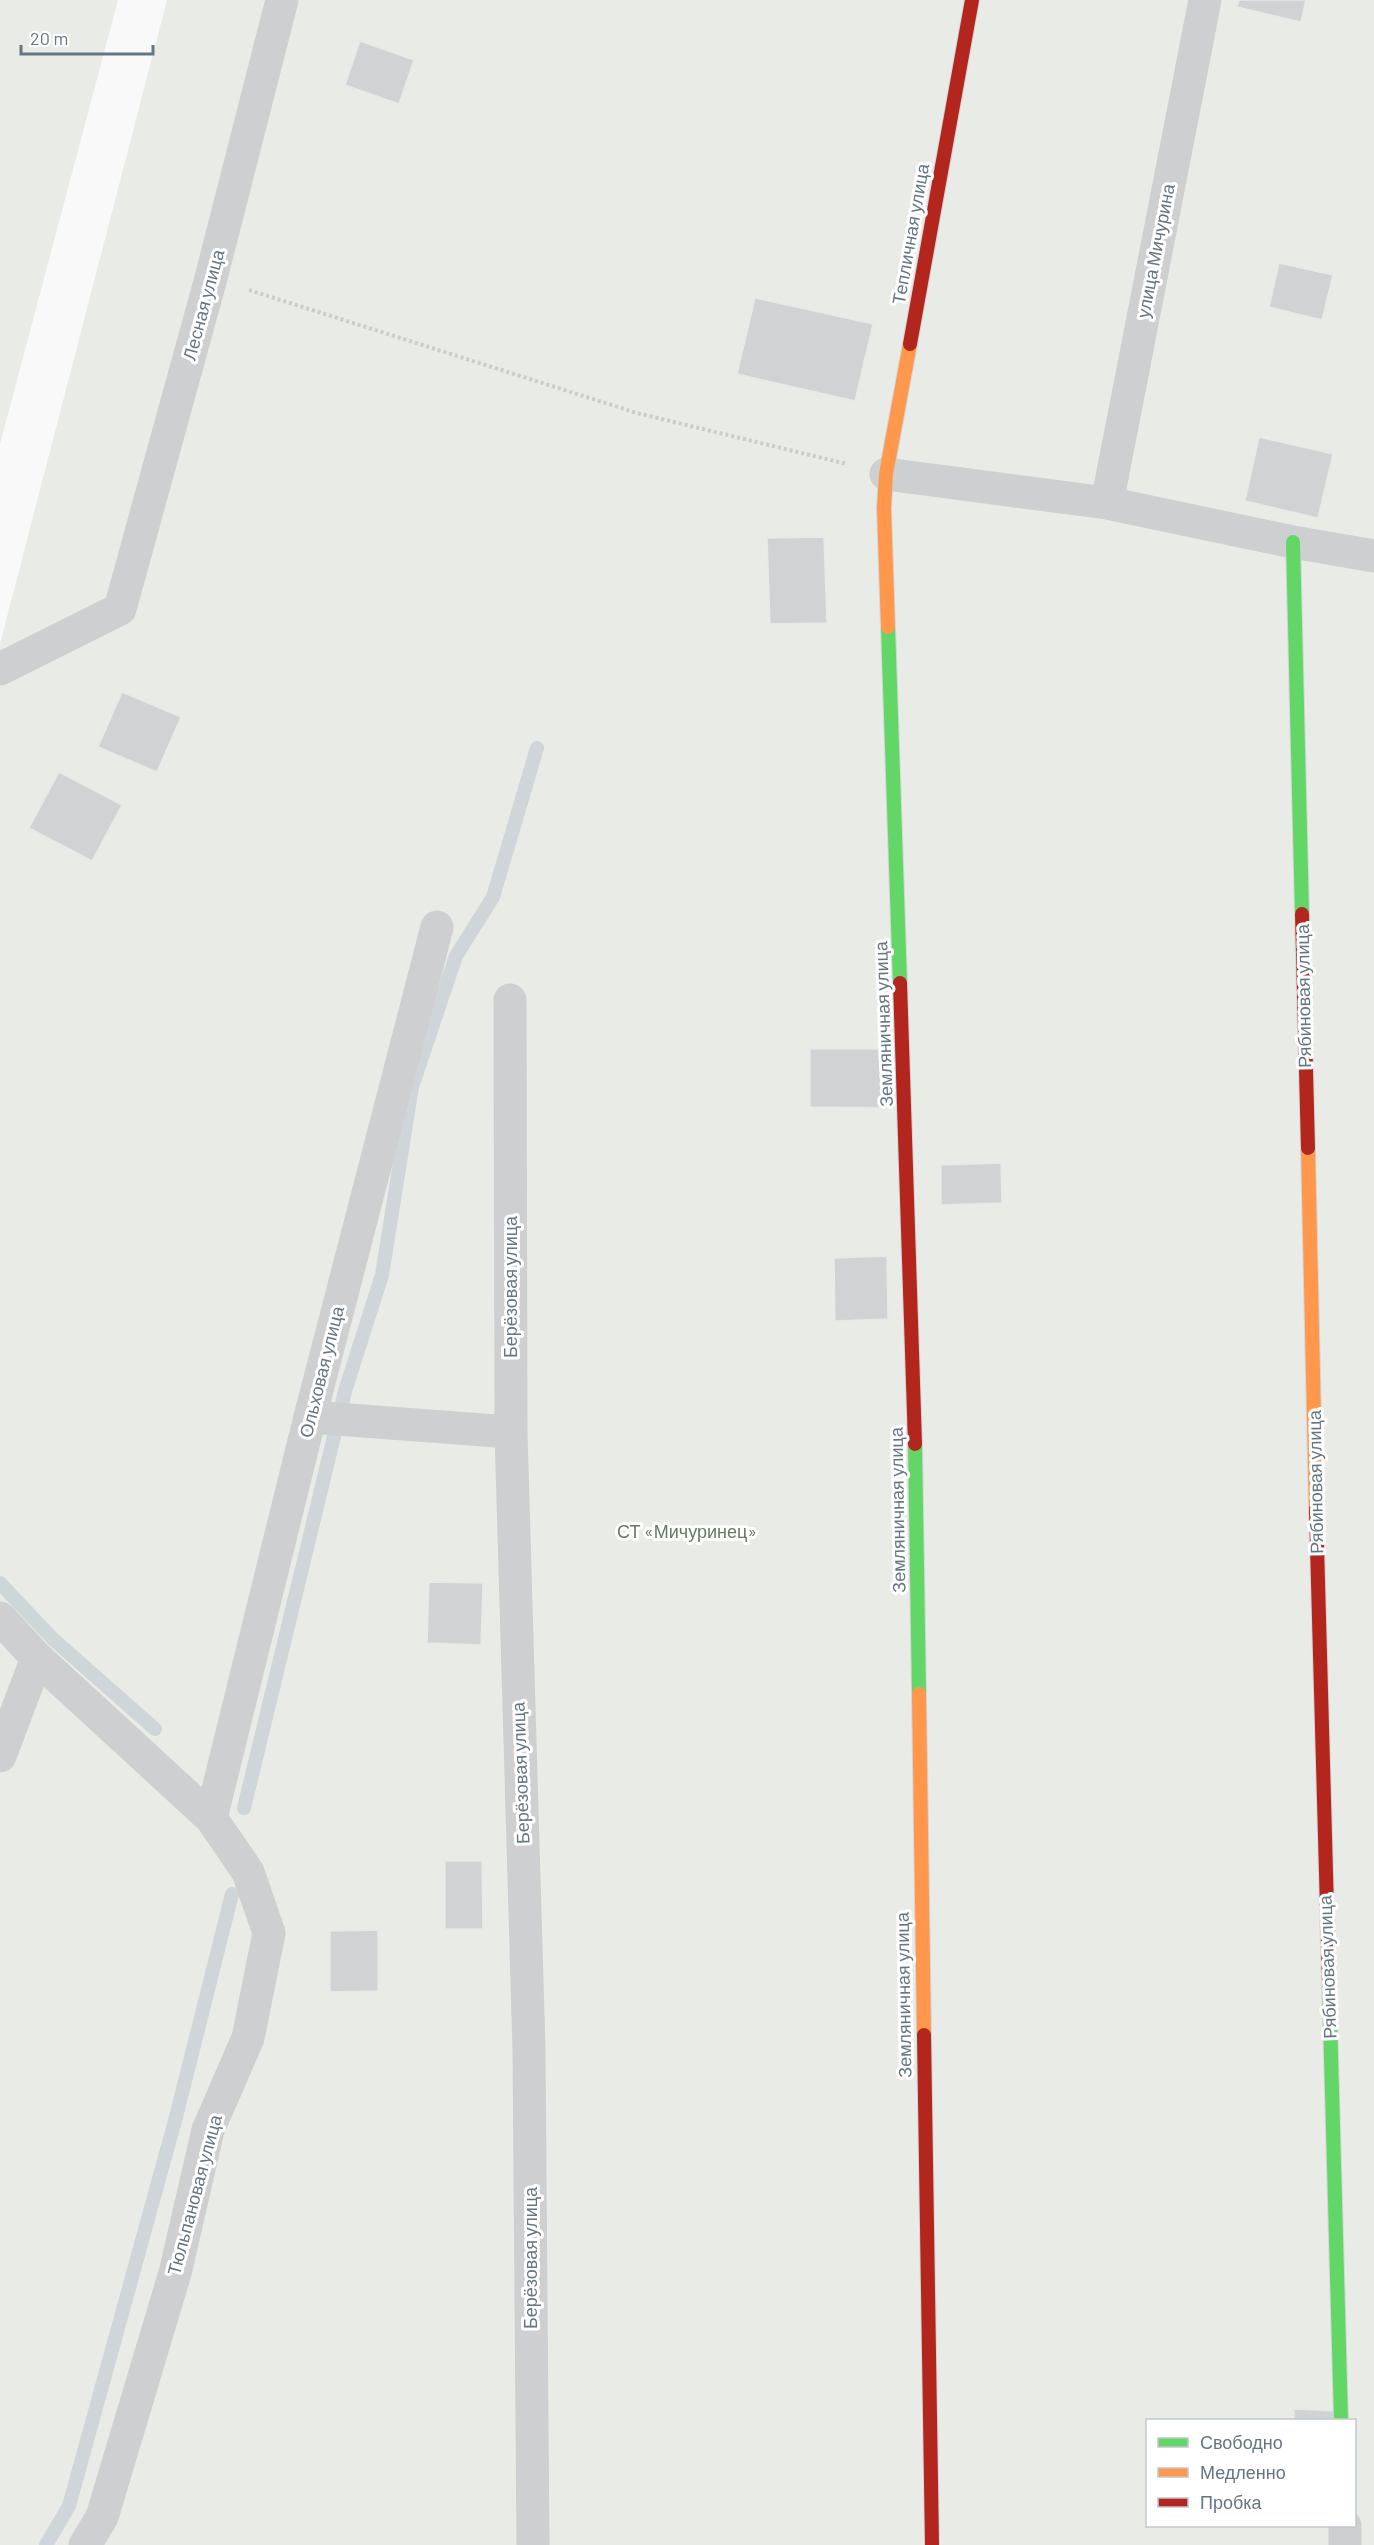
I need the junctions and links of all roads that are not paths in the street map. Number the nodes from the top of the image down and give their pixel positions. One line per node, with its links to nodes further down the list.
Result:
1 (282, 0): 8 (street, Лесная улица)
2 (972, 0): 4 (street, Тепличная улица)
3 (1205, 0): 5 (street, улица Мичурина)
4 (886, 474): 5 (street); 21 (street, Земляничная улица)
5 (1107, 503): 6 (street)
6 (1293, 542): 7 (street); 17 (street, Рябиновая улица)
7 (1374, 556)
8 (0, 669)
9 (437, 927): 11 (street, Ольховая улица)
10 (510, 1000): 12 (street, Берёзовая улица)
11 (310, 1417): 12 (street); 16 (street, Ольховая улица)
12 (512, 1432): 20 (street, Берёзовая улица)
13 (0, 1618): 14 (street, Тюльпановая улица)
14 (37, 1658): 15 (street); 16 (street, Тюльпановая улица)
15 (0, 1756)
16 (211, 1818): 19 (street, Тюльпановая улица)
17 (1341, 2419)
18 (1344, 2527): 22 (street)
19 (85, 2545)
20 (533, 2545)
21 (932, 2545)
22 (1345, 2545)

